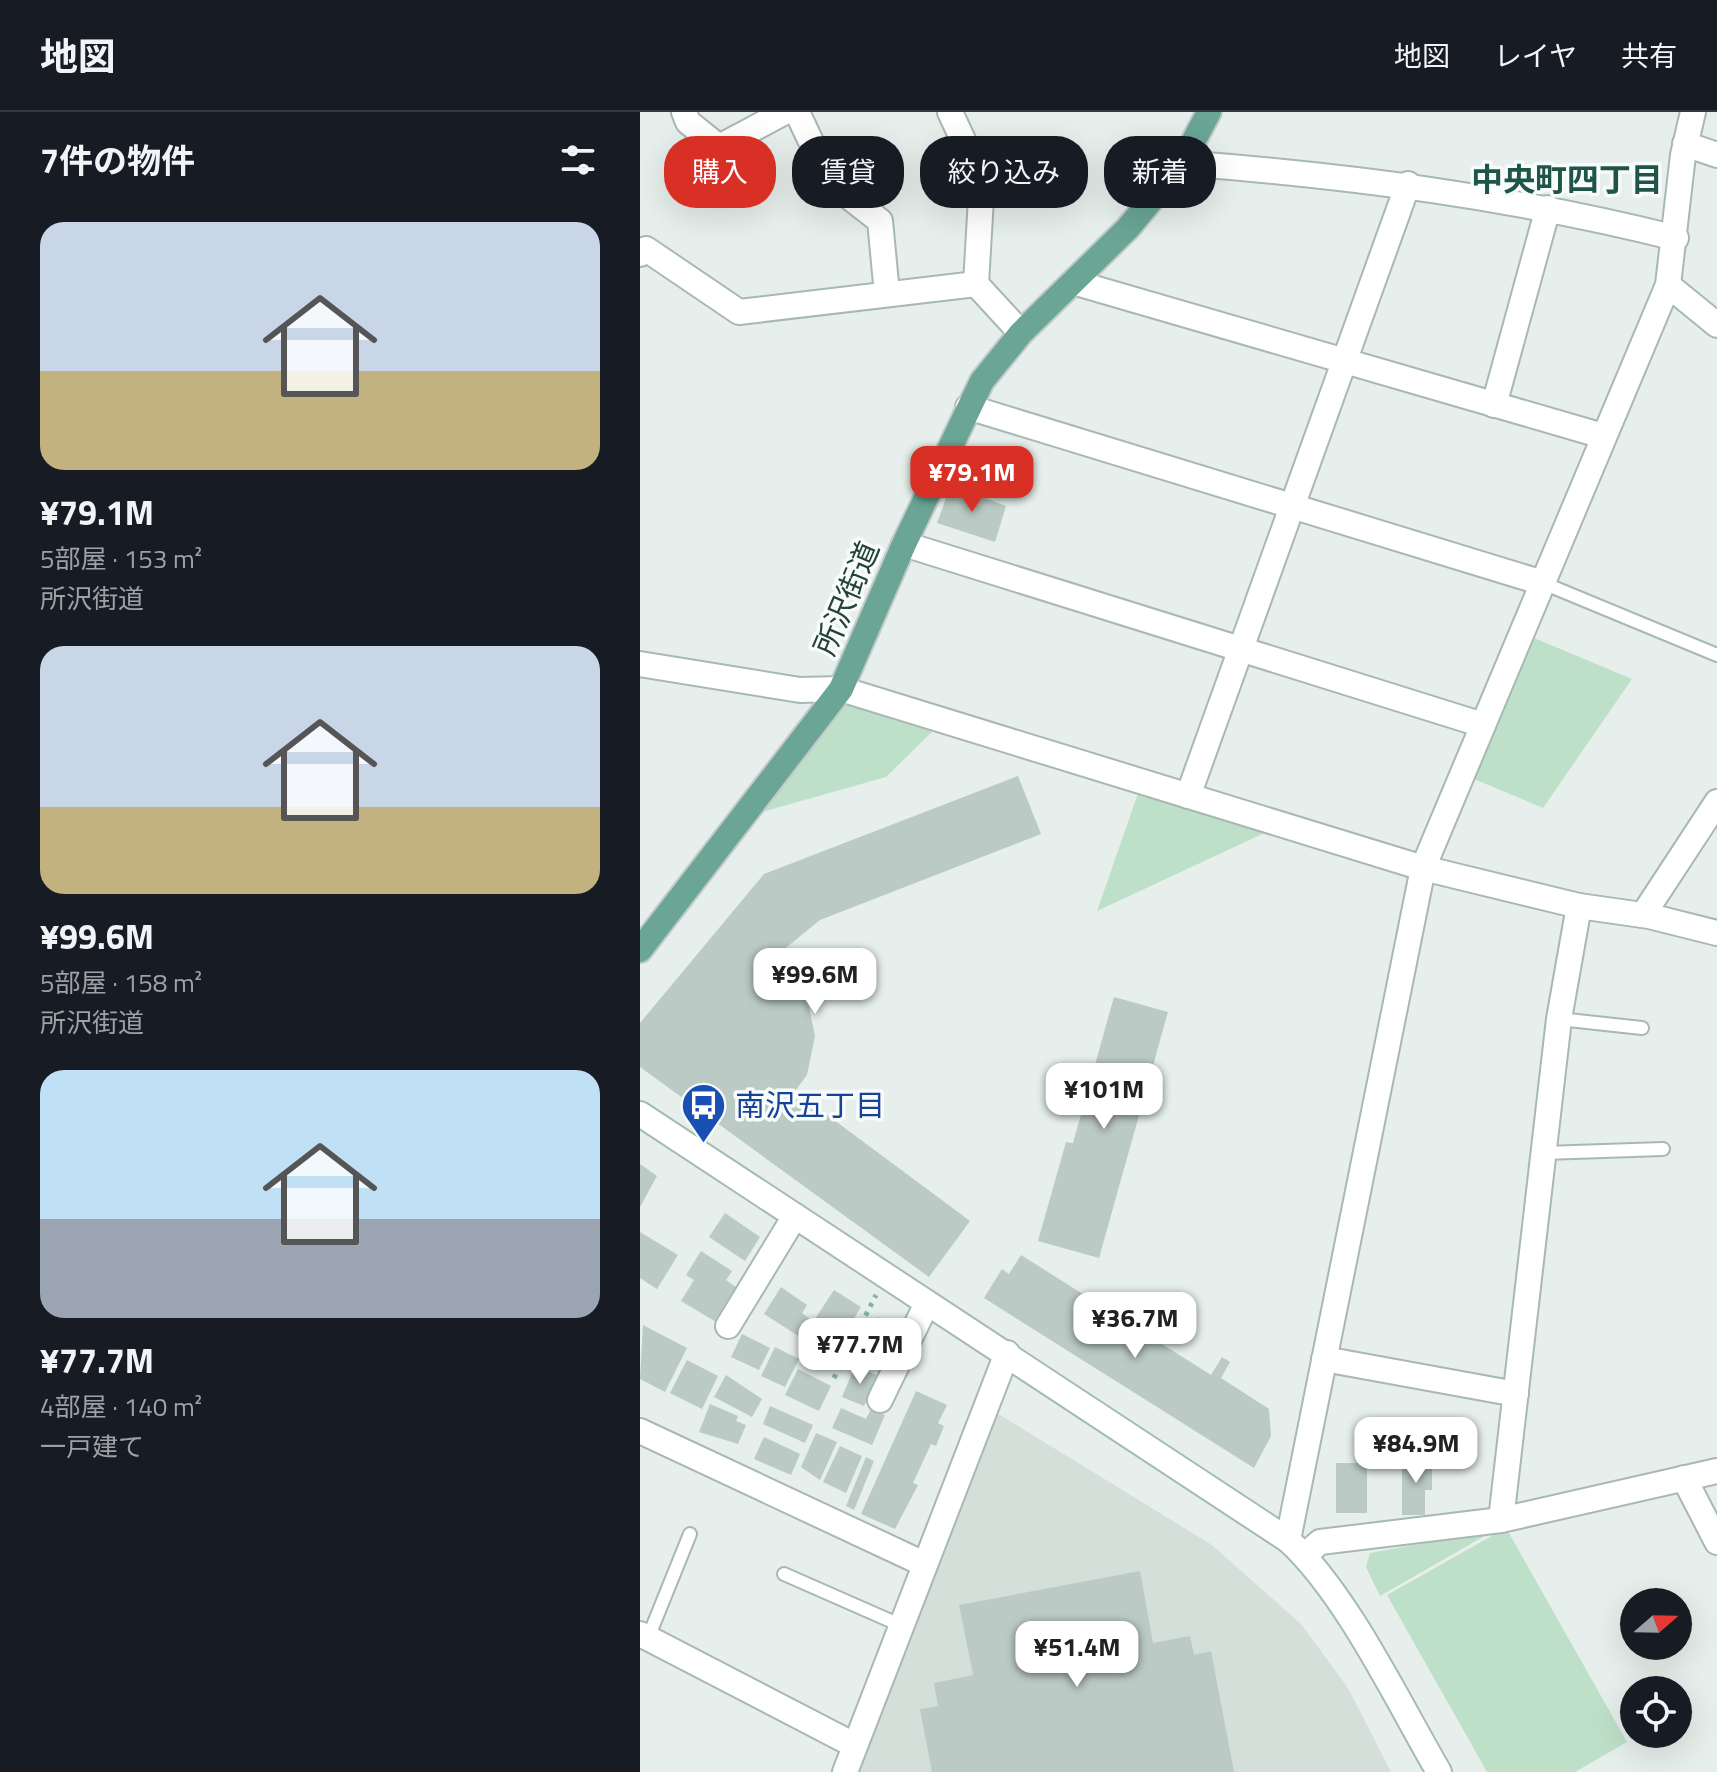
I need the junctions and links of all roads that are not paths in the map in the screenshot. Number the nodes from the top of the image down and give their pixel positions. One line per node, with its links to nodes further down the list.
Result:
1 (684, 112): 2 (street)
2 (785, 112)
3 (797, 112): 19 (street)
4 (950, 112): 17 (street)
5 (1209, 112): 7 (main road, 所沢街道)
6 (1693, 112): 8 (street)
7 (1196, 136)
8 (1685, 144): 9 (street); 14 (street)
9 (1717, 155)
10 (1216, 166): 11 (street)
11 (1408, 184): 13 (street); 22 (street)
12 (1145, 208): 16 (main road, 所沢街道)
13 (1548, 208): 14 (street); 23 (street)
14 (1676, 238): 18 (street)
15 (640, 254): 19 (street)
16 (1073, 282): 21 (main road, 所沢街道); 22 (street)
17 (976, 284): 19 (street); 21 (street)
18 (1668, 285): 20 (street); 25 (street)
19 (887, 294)
20 (1717, 325)
21 (1021, 333): 24 (main road, 所沢街道)
22 (1344, 363): 23 (street); 26 (street)
23 (1494, 405): 25 (street)
24 (968, 407): 26 (street); 27 (main road, 所沢街道)
25 (1603, 436): 28 (street)
26 (1292, 508): 28 (street); 29 (street)
27 (904, 544): 29 (street); 32 (main road, 所沢街道)
28 (1543, 583): 30 (lane); 33 (street)
29 (1241, 648): 33 (street); 34 (street)
30 (1717, 655)
31 (640, 664): 32 (street)
32 (841, 689): 34 (street); 40 (main road, 所沢街道)
33 (1483, 725): 36 (street)
34 (1188, 796): 36 (street)
35 (1717, 802): 38 (street)
36 (1423, 868): 37 (street); 50 (street)
37 (1579, 906): 38 (street); 41 (street)
38 (1643, 915): 39 (street)
39 (1717, 933)
40 (640, 950)
41 (1559, 1019): 42 (lane); 45 (street)
42 (1642, 1028)
43 (640, 1114): 46 (street)
44 (1663, 1149): 45 (lane)
45 (1544, 1153): 51 (street)
46 (795, 1216): 47 (street); 48 (street)
47 (927, 1303): 49 (street); 52 (street)
48 (728, 1326)
49 (1007, 1353): 59 (street); 60 (street)
50 (1324, 1359): 51 (street); 59 (street)
51 (1516, 1394): 56 (street)
52 (880, 1400)
53 (640, 1431): 60 (street)
54 (1717, 1471): 55 (street)
55 (1684, 1478): 56 (street); 58 (street)
56 (1501, 1520): 59 (street)
57 (690, 1534): 63 (lane)
58 (1717, 1542)
59 (1296, 1548): 66 (street)
60 (924, 1564): 62 (street)
61 (784, 1574): 62 (lane)
62 (900, 1625): 64 (street)
63 (644, 1636): 64 (street)
64 (854, 1745): 65 (street)
65 (845, 1772)
66 (1439, 1772)

